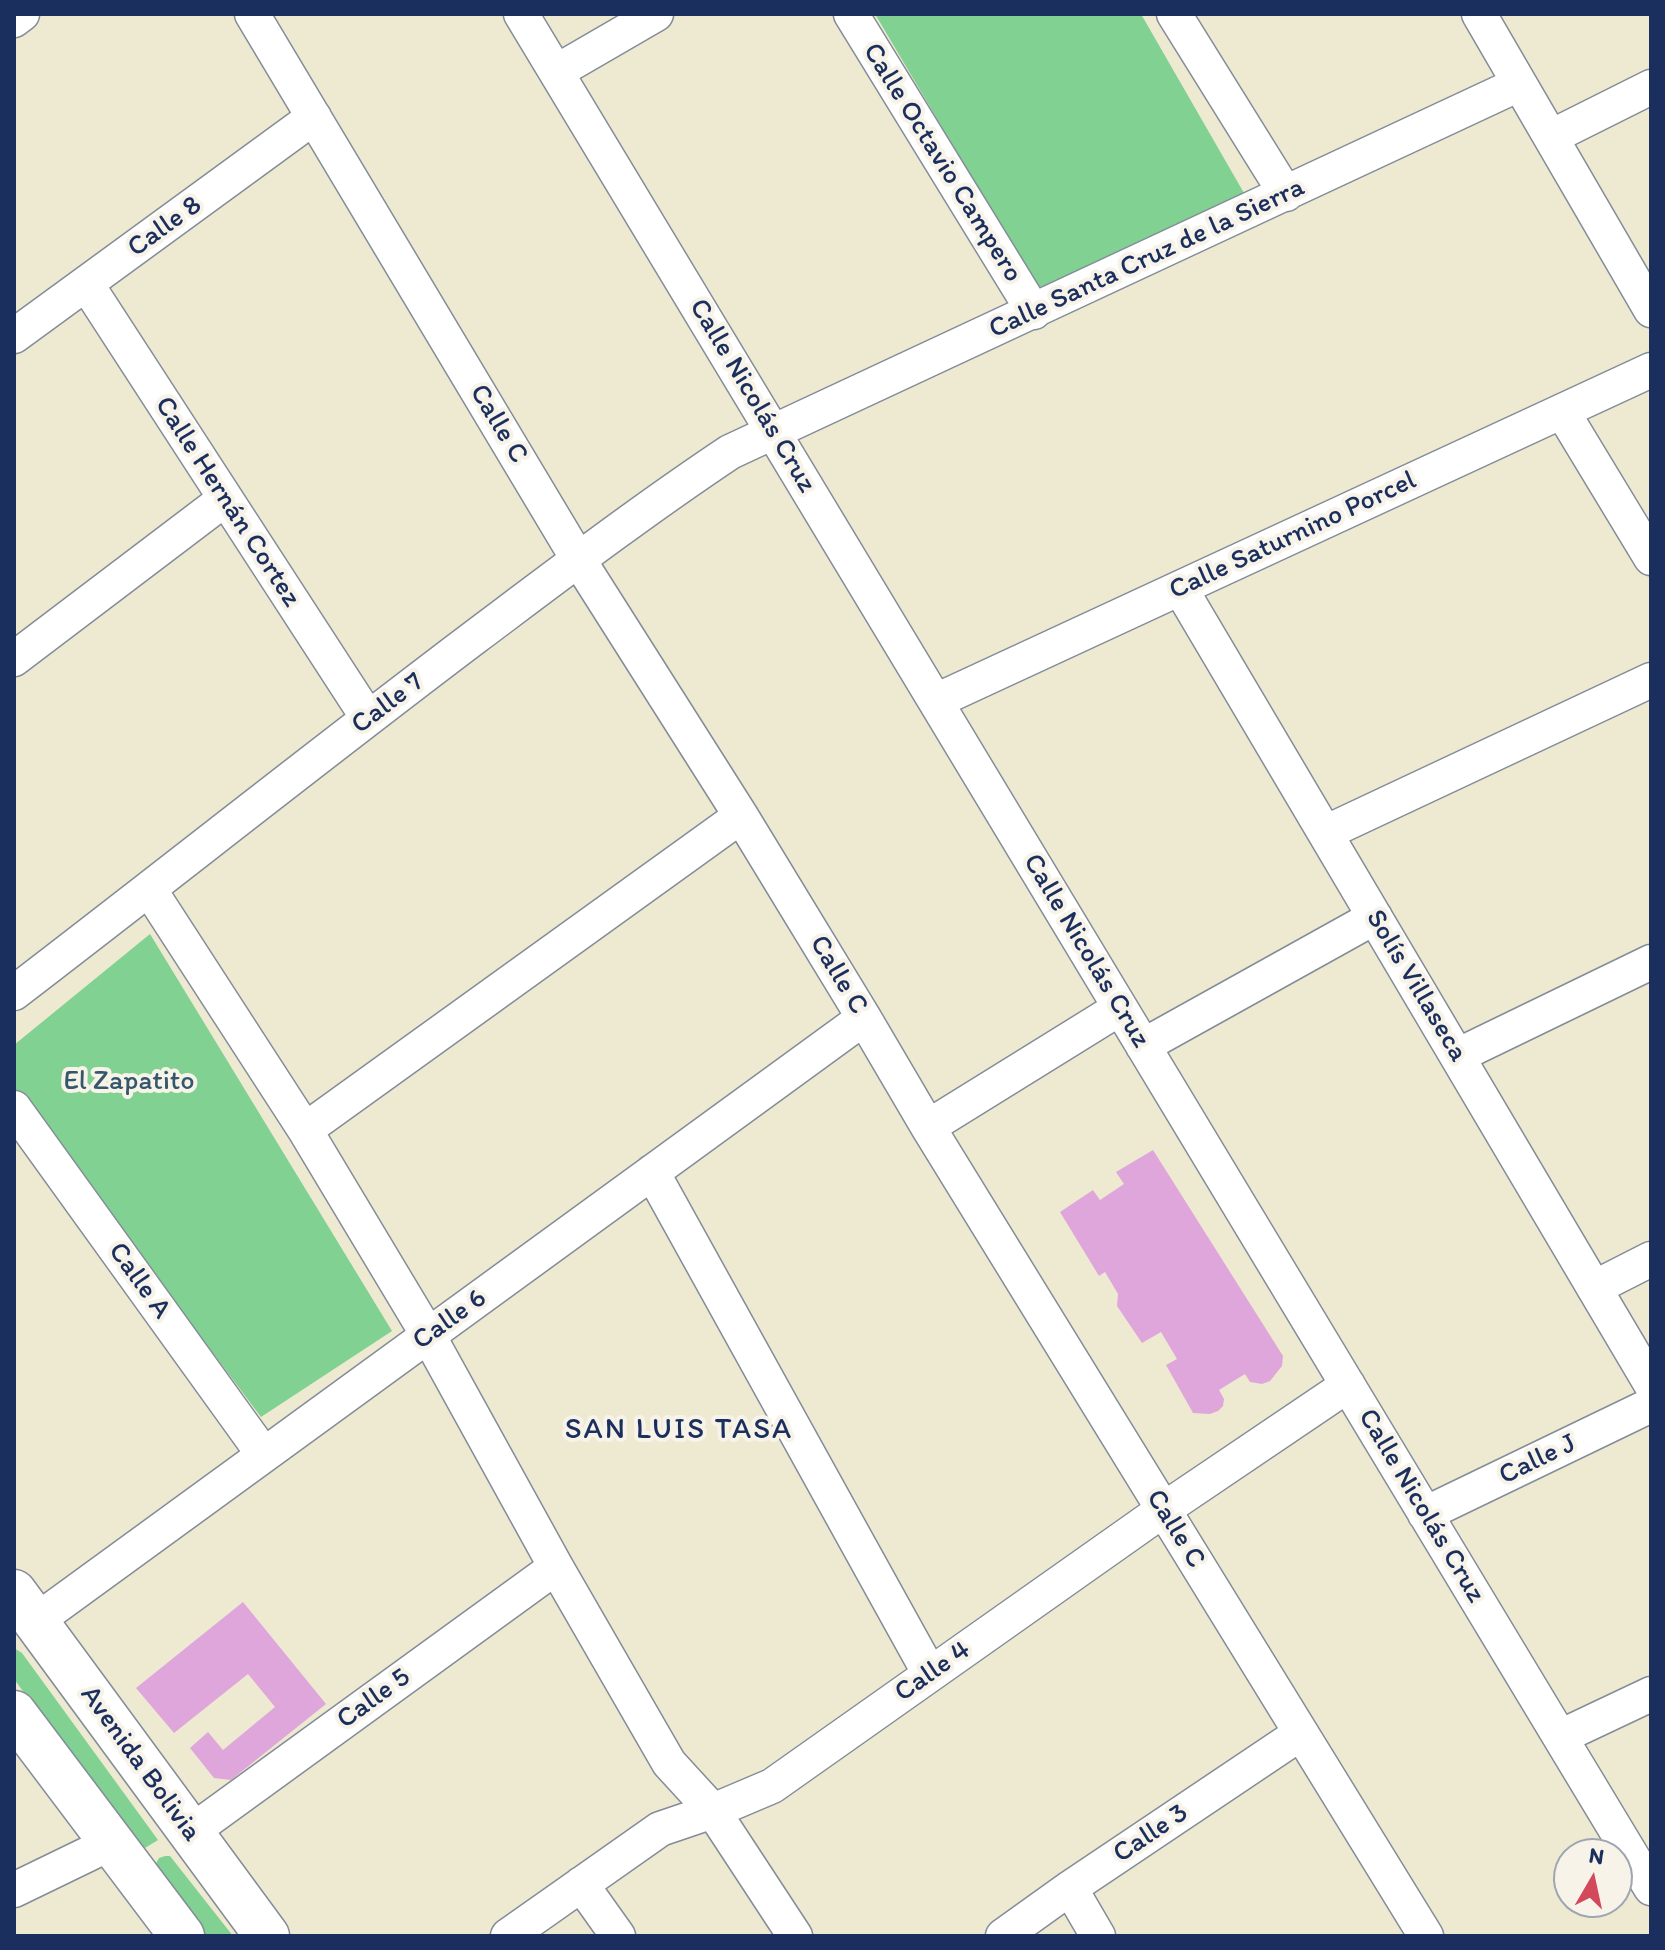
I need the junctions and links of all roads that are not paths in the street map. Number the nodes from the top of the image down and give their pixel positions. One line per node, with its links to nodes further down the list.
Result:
1 (22, 14): 8 (street)
2 (252, 14): 12 (street, Calle C)
3 (521, 14): 9 (street, Calle Nicolás Cruz)
4 (656, 14): 9 (street)
5 (851, 14): 17 (street, Calle Octavio Campero)
6 (1174, 14): 14 (street)
7 (1479, 14): 10 (street)
8 (14, 20)
9 (556, 72): 21 (street, Calle Nicolás Cruz)
10 (1519, 84): 13 (street); 14 (street, Calle Santa Cruz de la Sierra)
11 (1651, 87): 13 (street)
12 (314, 117): 15 (street, Calle 8); 24 (street, Calle C)
13 (1551, 137): 16 (street)
14 (1286, 194): 17 (street, Calle Santa Cruz de la Sierra)
15 (87, 285): 18 (street, Calle 8); 22 (street, Calle Hernán Cortez)
16 (1651, 310)
17 (1034, 312): 21 (street, Calle Santa Cruz de la Sierra)
18 (14, 336)
19 (1651, 370): 20 (street, Calle Saturnino Porcel)
20 (1562, 411): 23 (street); 25 (street, Calle Saturnino Porcel)
21 (774, 433): 24 (street, Calle 7); 28 (street, Calle Nicolás Cruz)
22 (225, 499): 26 (street); 29 (street, Calle Hernán Cortez)
23 (1651, 558)
24 (578, 559): 29 (street, Calle 7); 30 (street, Calle C)
25 (1180, 588): 28 (street, Calle Saturnino Porcel); 31 (street, Solís Villaseca)
26 (14, 659)
27 (1651, 680): 31 (street)
28 (936, 701): 36 (street, Calle Nicolás Cruz)
29 (368, 718): 32 (street, Calle 7)
30 (741, 816): 37 (street, Calle C); 42 (street)
31 (1325, 833): 33 (street, Solís Villaseca)
32 (149, 889): 35 (street, Calle 7); 42 (street)
33 (1375, 917): 38 (street); 39 (street, Solís Villaseca)
34 (1651, 962): 39 (street)
35 (14, 993)
36 (1120, 1008): 38 (street, Calle Nicolás Cruz); 41 (street)
37 (864, 1018): 41 (street, Calle C); 43 (street, Calle 6)
38 (1143, 1046): 48 (street, Calle Nicolás Cruz)
39 (1457, 1056): 45 (street, Solís Villaseca)
40 (14, 1108): 50 (street, Calle A)
41 (928, 1127): 51 (street, Calle C)
42 (305, 1130): 46 (street)
43 (652, 1172): 46 (street, Calle 6); 55 (street)
44 (1651, 1259): 45 (street)
45 (1594, 1288): 47 (street, Solís Villaseca)
46 (428, 1335): 50 (street, Calle 6); 53 (street)
47 (1651, 1384)
48 (1348, 1385): 51 (street, Calle 4); 52 (street, Calle Nicolás Cruz)
49 (1651, 1405): 52 (street, Calle J)
50 (264, 1455): 54 (street, Calle 6)
51 (1163, 1510): 55 (street, Calle 4); 58 (street, Calle C)
52 (1425, 1514): 59 (street, Calle Nicolás Cruz)
53 (556, 1567): 60 (street); 61 (street, Calle 5)
54 (25, 1607): 61 (main road, Avenida Bolivia)
55 (930, 1674): 60 (street, Calle 4)
56 (1651, 1694): 59 (street)
57 (14, 1713): 62 (main road)
58 (1301, 1733): 64 (street, Calle 3); 74 (street, Calle C)
59 (1560, 1737): 65 (street, Calle Nicolás Cruz)
60 (713, 1811): 63 (street, Calle 4); 71 (street)
61 (191, 1832): 68 (main road, Avenida Bolivia)
62 (113, 1842): 66 (street); 67 (main road)
63 (581, 1884): 69 (street, Calle 4); 70 (street)
64 (1070, 1888): 72 (street, Calle 3); 73 (street)
65 (1651, 1888)
66 (14, 1890)
67 (182, 1936)
68 (267, 1936)
69 (508, 1936)
70 (618, 1936)
71 (795, 1936)
72 (1003, 1936)
73 (1098, 1936)
74 (1426, 1936)

